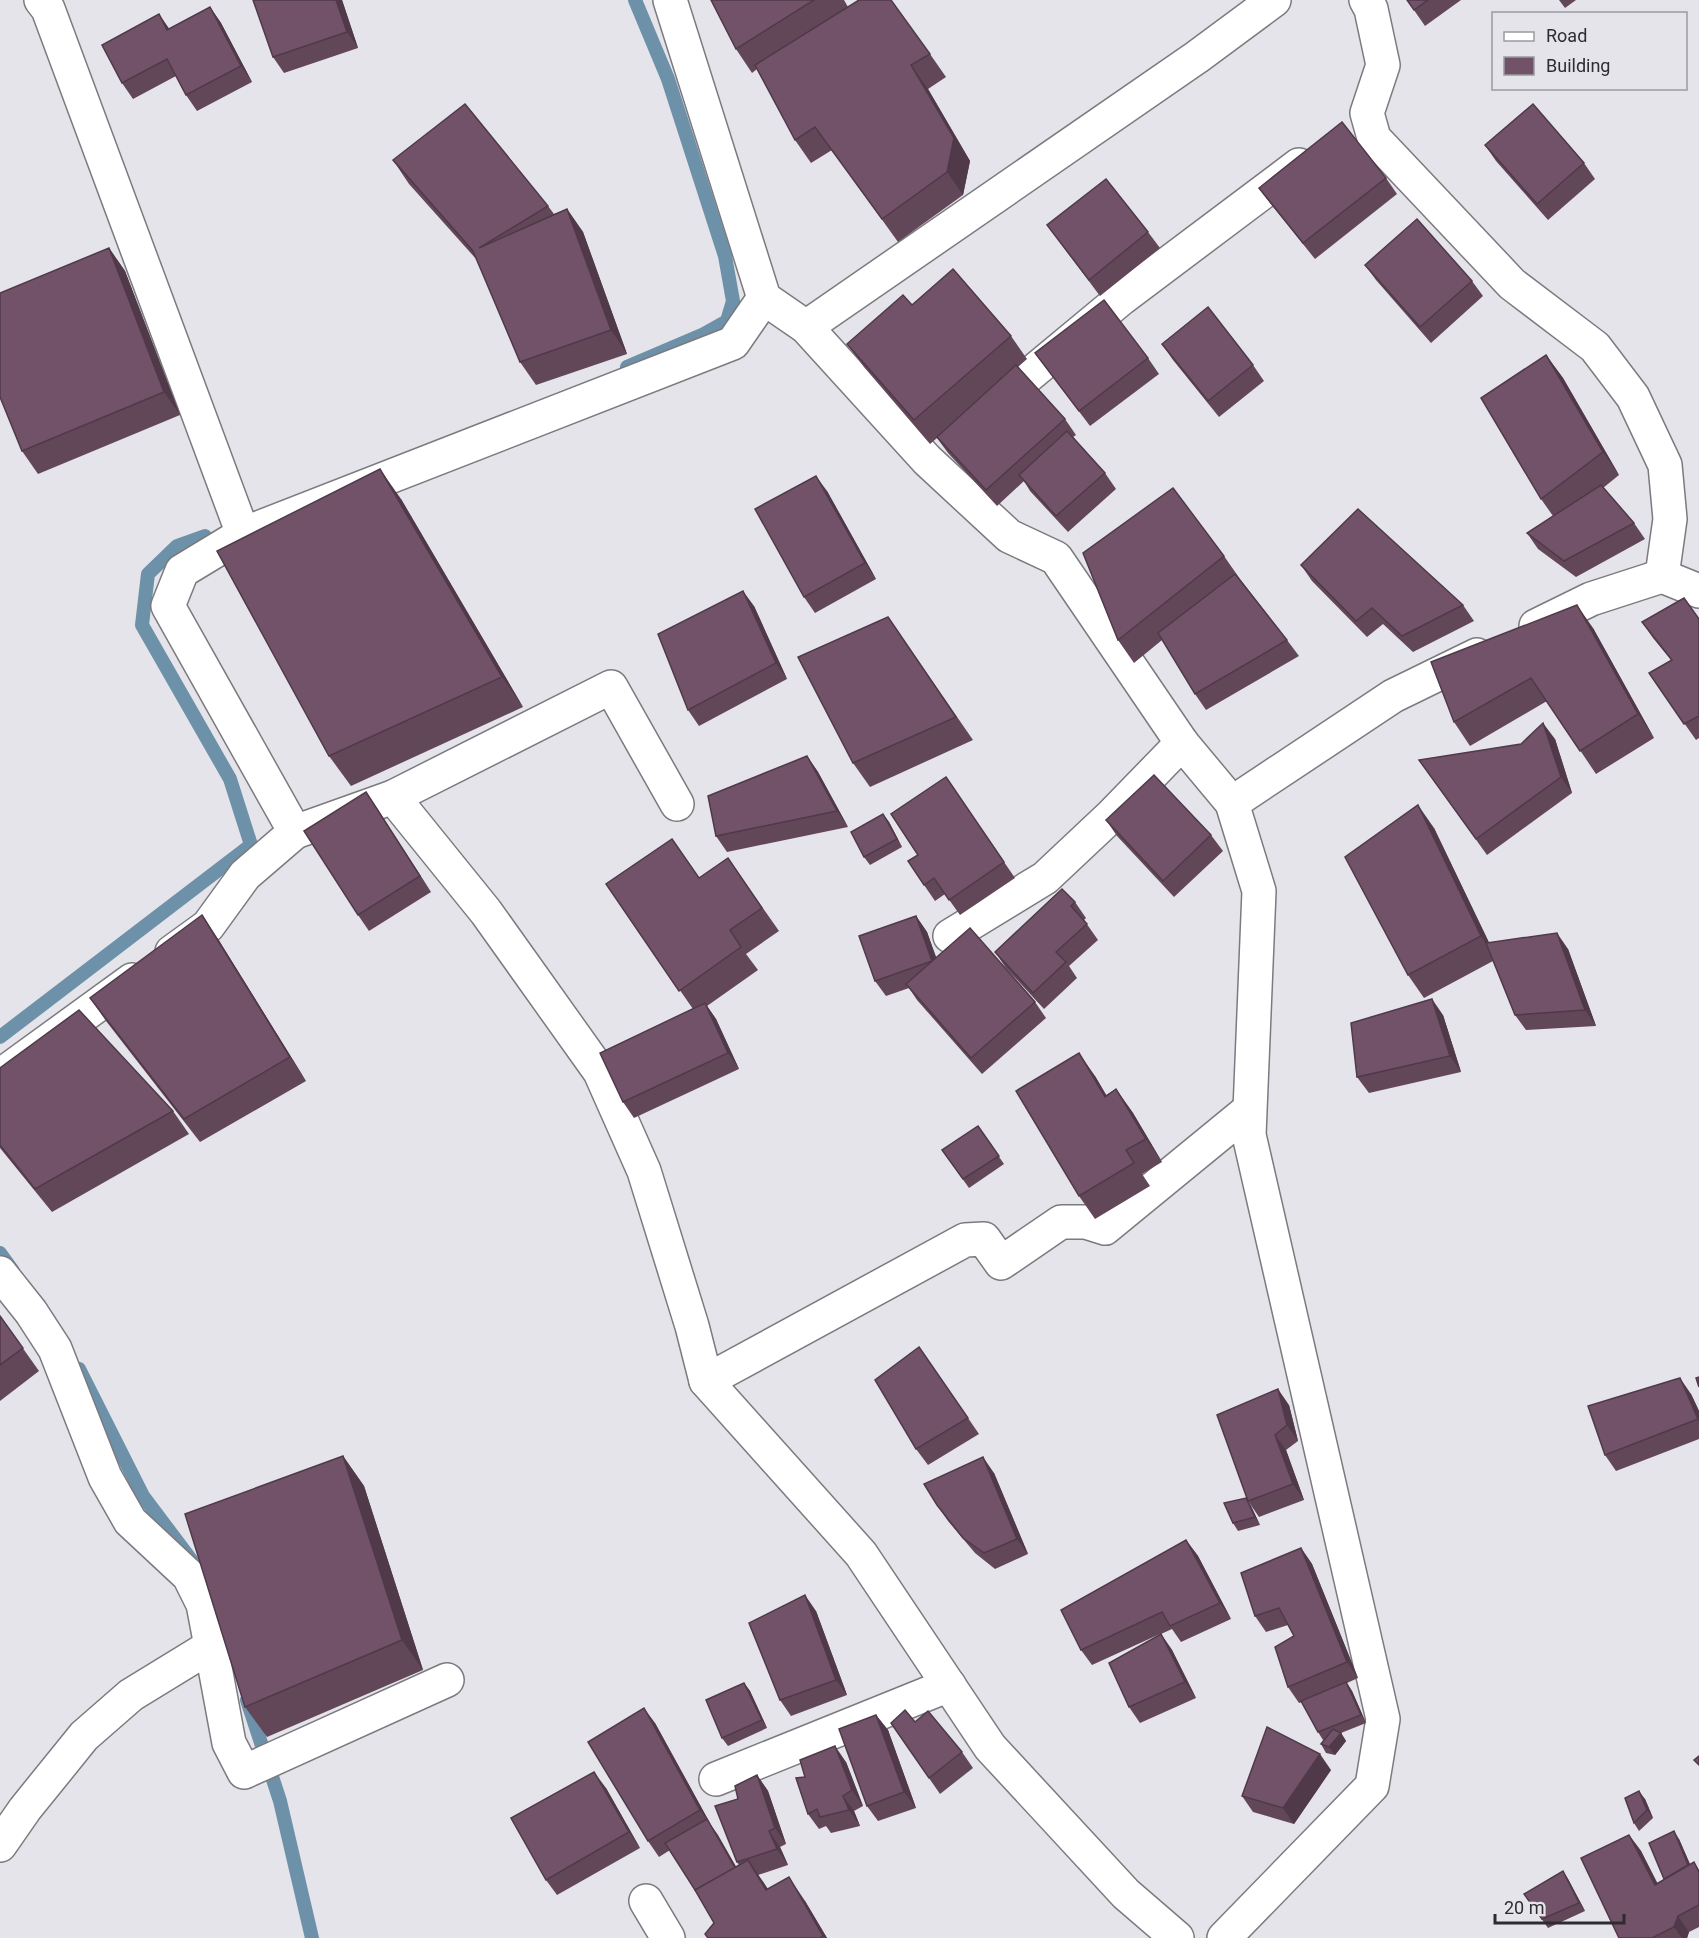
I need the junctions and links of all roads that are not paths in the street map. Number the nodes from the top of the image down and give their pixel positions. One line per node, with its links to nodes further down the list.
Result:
1 (40, 0): 9 (street)
2 (670, 0): 6 (street)
3 (1274, 0): 7 (street)
4 (1366, 0): 5 (street)
5 (1367, 113): 8 (street); 10 (street)
6 (764, 298): 7 (street); 9 (street)
7 (806, 327): 8 (street)
8 (927, 460): 12 (street)
9 (243, 534): 16 (street)
10 (1662, 576): 11 (street); 14 (street)
11 (1699, 591)
12 (1182, 743): 14 (street); 17 (street)
13 (393, 797): 15 (street); 16 (street); 21 (street)
14 (1232, 803): 19 (street)
15 (677, 804)
16 (295, 832): 18 (street)
17 (950, 936)
18 (0, 1076)
19 (1249, 1110): 21 (street); 30 (street)
20 (0, 1273): 22 (street)
21 (706, 1381): 24 (street)
22 (211, 1646): 23 (street); 26 (street)
23 (447, 1680)
24 (949, 1685): 25 (street); 29 (street)
25 (716, 1779)
26 (0, 1845)
27 (645, 1901): 28 (street)
28 (668, 1938)
29 (1177, 1938)
30 (1224, 1938)

